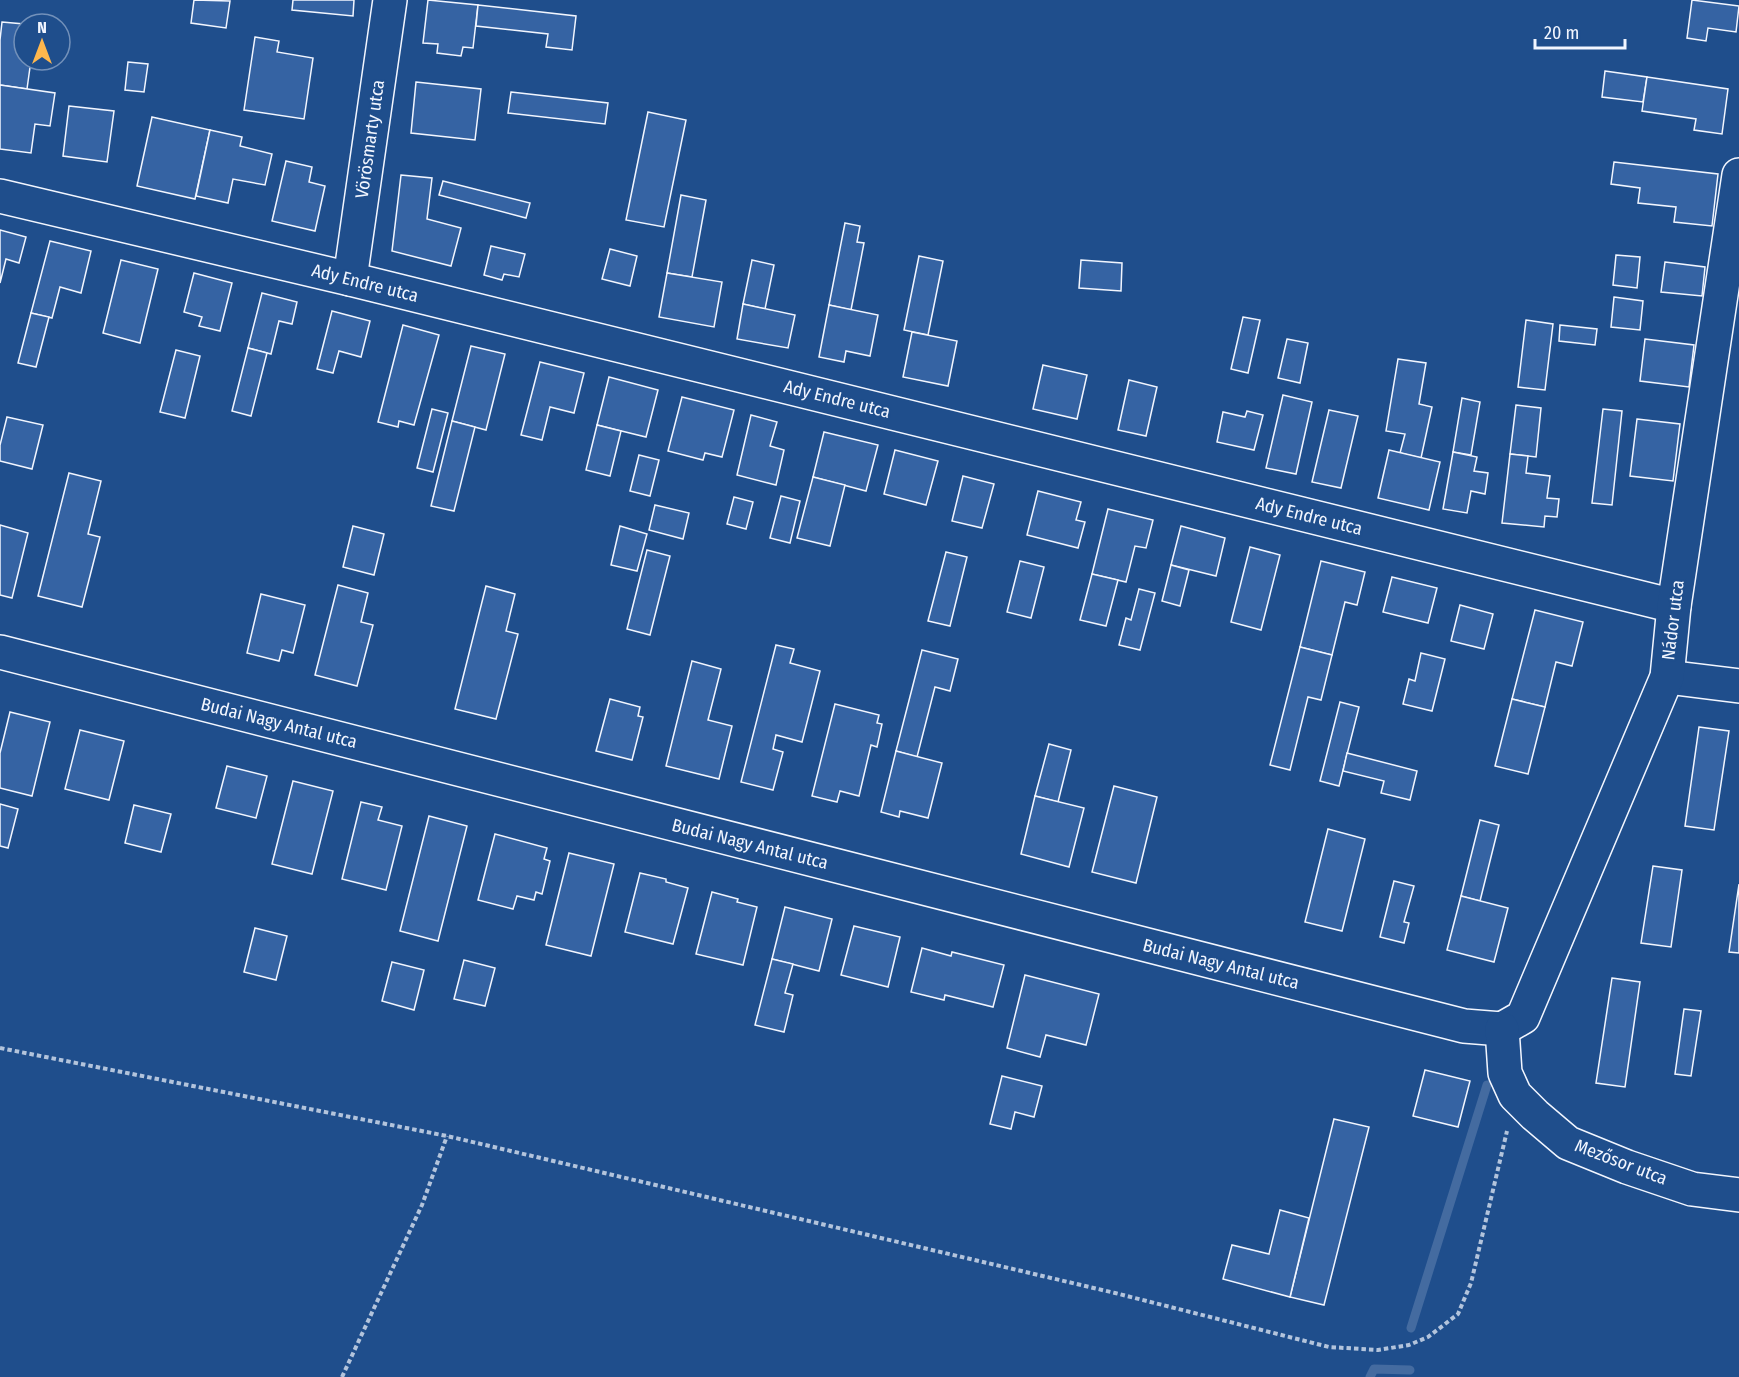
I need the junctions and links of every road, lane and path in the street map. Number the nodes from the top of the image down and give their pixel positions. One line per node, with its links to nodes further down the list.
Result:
1 (390, 0): 4 (street, Vörösmarty utca)
2 (1739, 175): 5 (street, Nádor utca)
3 (0, 196): 4 (street, Ady Endre utca)
4 (350, 279): 5 (street, Ady Endre utca)
5 (1674, 606): 7 (street, Nádor utca)
6 (0, 652): 9 (street, Budai Nagy Antal utca)
7 (1667, 677): 8 (street); 9 (street, Nádor utca)
8 (1739, 686)
9 (1502, 1029): 11 (street, Mezősor utca)
10 (0, 1048): 12 (path)
11 (1515, 1095): 12 (path); 13 (street, Mezősor utca)
12 (447, 1137): 14 (path)
13 (1739, 1195)
14 (342, 1377)

